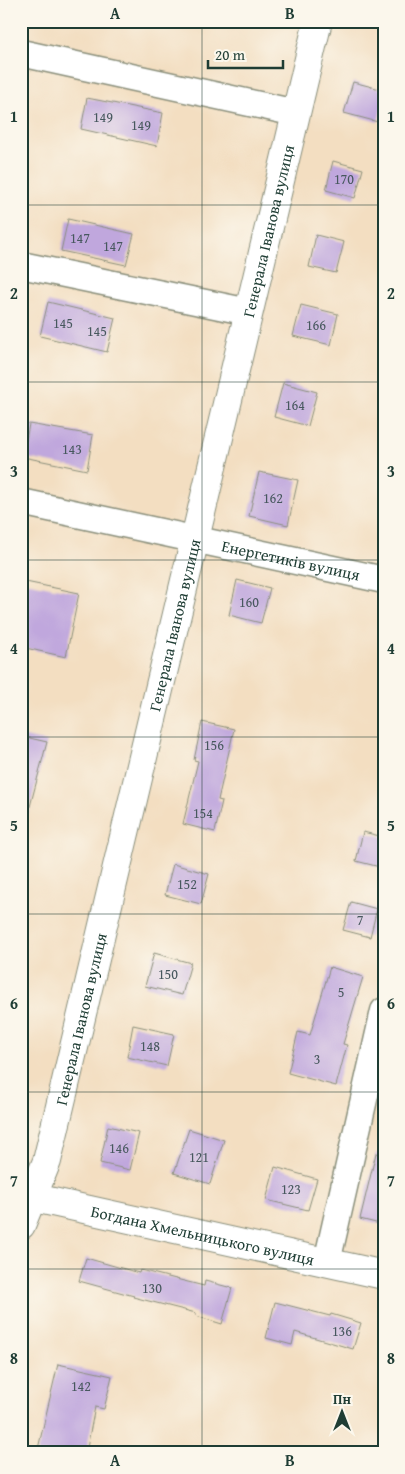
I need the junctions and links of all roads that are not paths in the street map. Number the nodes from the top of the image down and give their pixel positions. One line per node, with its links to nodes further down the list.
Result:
1 (318, 21): 3 (street, Генерала Іванова вулиця)
2 (21, 53): 3 (street)
3 (296, 113): 5 (street, Генерала Іванова вулиця)
4 (21, 265): 5 (street)
5 (249, 312): 7 (street, Генерала Іванова вулиця)
6 (21, 502): 7 (street, Енергетиків вулиця)
7 (195, 539): 8 (street, Енергетиків вулиця); 10 (street, Генерала Іванова вулиця)
8 (384, 580)
9 (384, 1011): 12 (street)
10 (27, 1196): 11 (street, Генерала Іванова вулиця); 12 (street, Богдана Хмельницького вулиця)
11 (21, 1226)
12 (327, 1262): 13 (street, Богдана Хмельницького вулиця)
13 (384, 1275)

